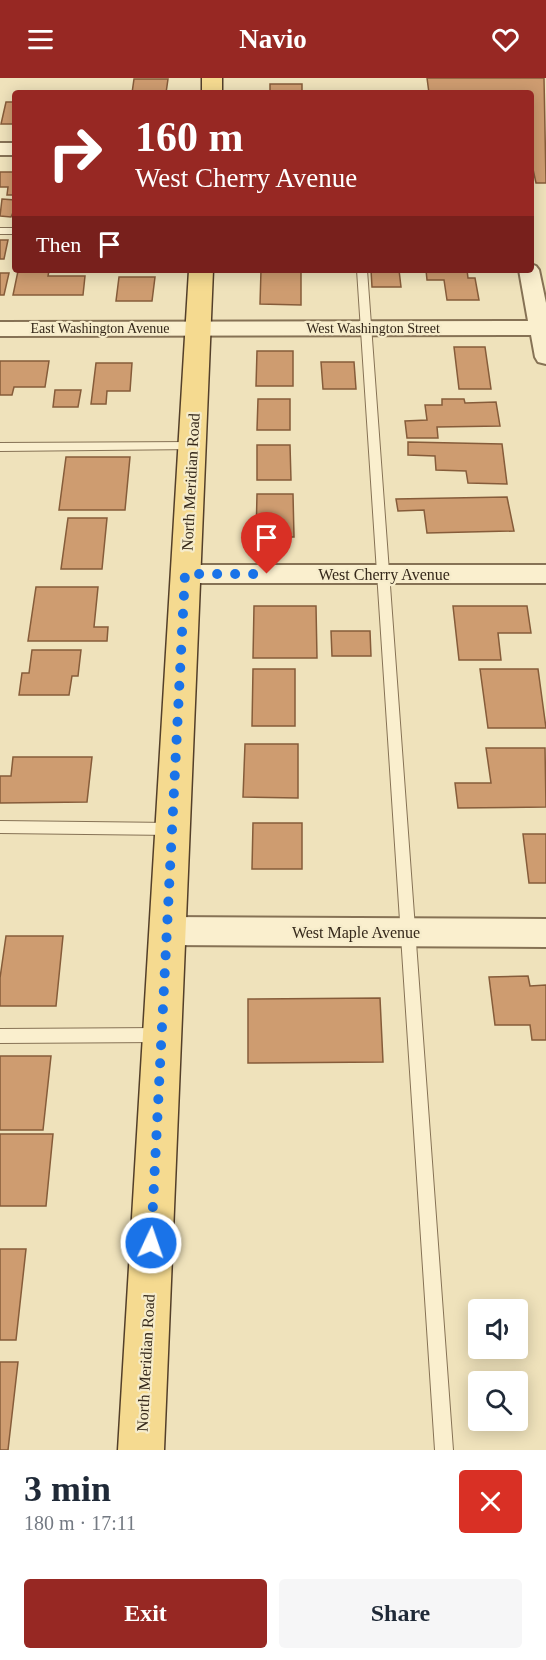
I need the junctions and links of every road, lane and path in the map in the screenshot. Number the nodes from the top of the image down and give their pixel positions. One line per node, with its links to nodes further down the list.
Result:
1 (201, 273): 4 (main road, North Meridian Road)
2 (362, 273): 5 (lane)
3 (530, 273): 6 (street)
4 (200, 328): 5 (street, West Washington Street); 7 (street, East Washington Avenue); 9 (main road, North Meridian Road)
5 (366, 328): 6 (street, West Washington Street); 12 (lane)
6 (543, 328): 8 (street)
7 (0, 329)
8 (546, 357)
9 (193, 446): 10 (lane); 11 (main road, North Meridian Road)
10 (0, 447)
11 (185, 574): 12 (street, West Cherry Avenue); 15 (main road, North Meridian Road)
12 (382, 574): 13 (street, West Cherry Avenue); 17 (lane)
13 (546, 574)
14 (0, 827): 15 (lane)
15 (172, 829): 16 (main road, North Meridian Road)
16 (166, 932): 17 (street, West Maple Avenue); 19 (main road, North Meridian Road)
17 (408, 932): 18 (street, West Maple Avenue); 22 (lane)
18 (546, 933)
19 (161, 1035): 20 (lane); 21 (main road, North Meridian Road)
20 (0, 1036)
21 (141, 1450)
22 (444, 1450)

